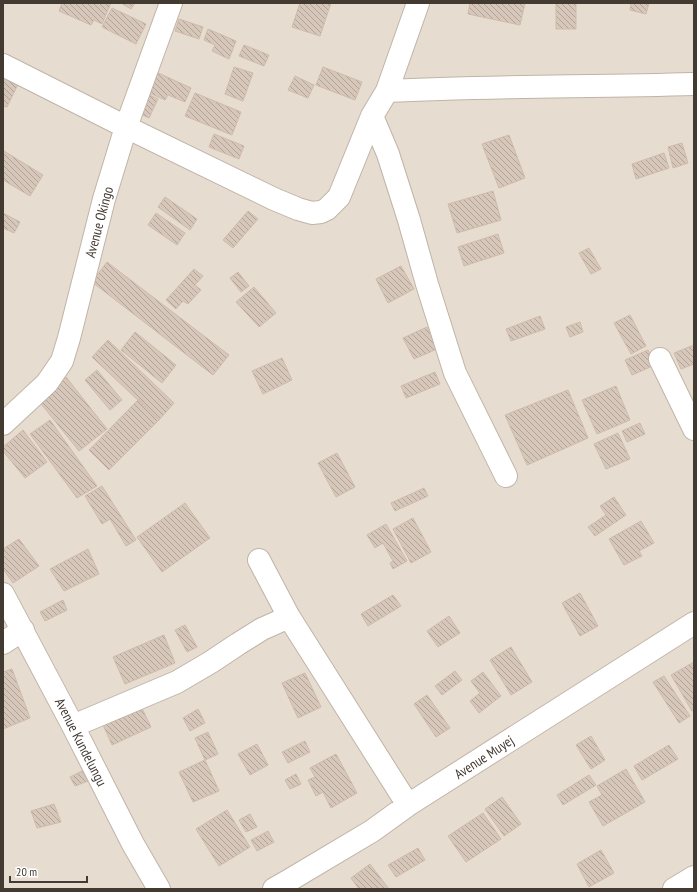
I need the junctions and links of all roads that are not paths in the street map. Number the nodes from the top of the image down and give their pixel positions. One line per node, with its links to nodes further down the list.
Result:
1 (171, 3): 7 (street, Avenue Okingo)
2 (418, 3): 5 (street)
3 (3, 65): 7 (street)
4 (694, 84): 5 (street)
5 (387, 91): 6 (street)
6 (372, 116): 7 (street); 11 (street)
7 (126, 127): 9 (street, Avenue Okingo)
8 (660, 359): 10 (street)
9 (3, 424)
10 (694, 429)
11 (506, 476)
12 (259, 560): 14 (street)
13 (3, 594): 16 (street, Avenue Kundelungu)
14 (289, 617): 18 (street); 19 (street)
15 (694, 623): 19 (street, Avenue Muyej)
16 (22, 630): 17 (street); 18 (street, Avenue Kundelungu)
17 (3, 643)
18 (73, 726): 21 (street, Avenue Kundelungu)
19 (408, 806): 22 (street, Avenue Muyej)
20 (694, 877): 23 (street)
21 (159, 889)
22 (274, 889)
23 (674, 889)

